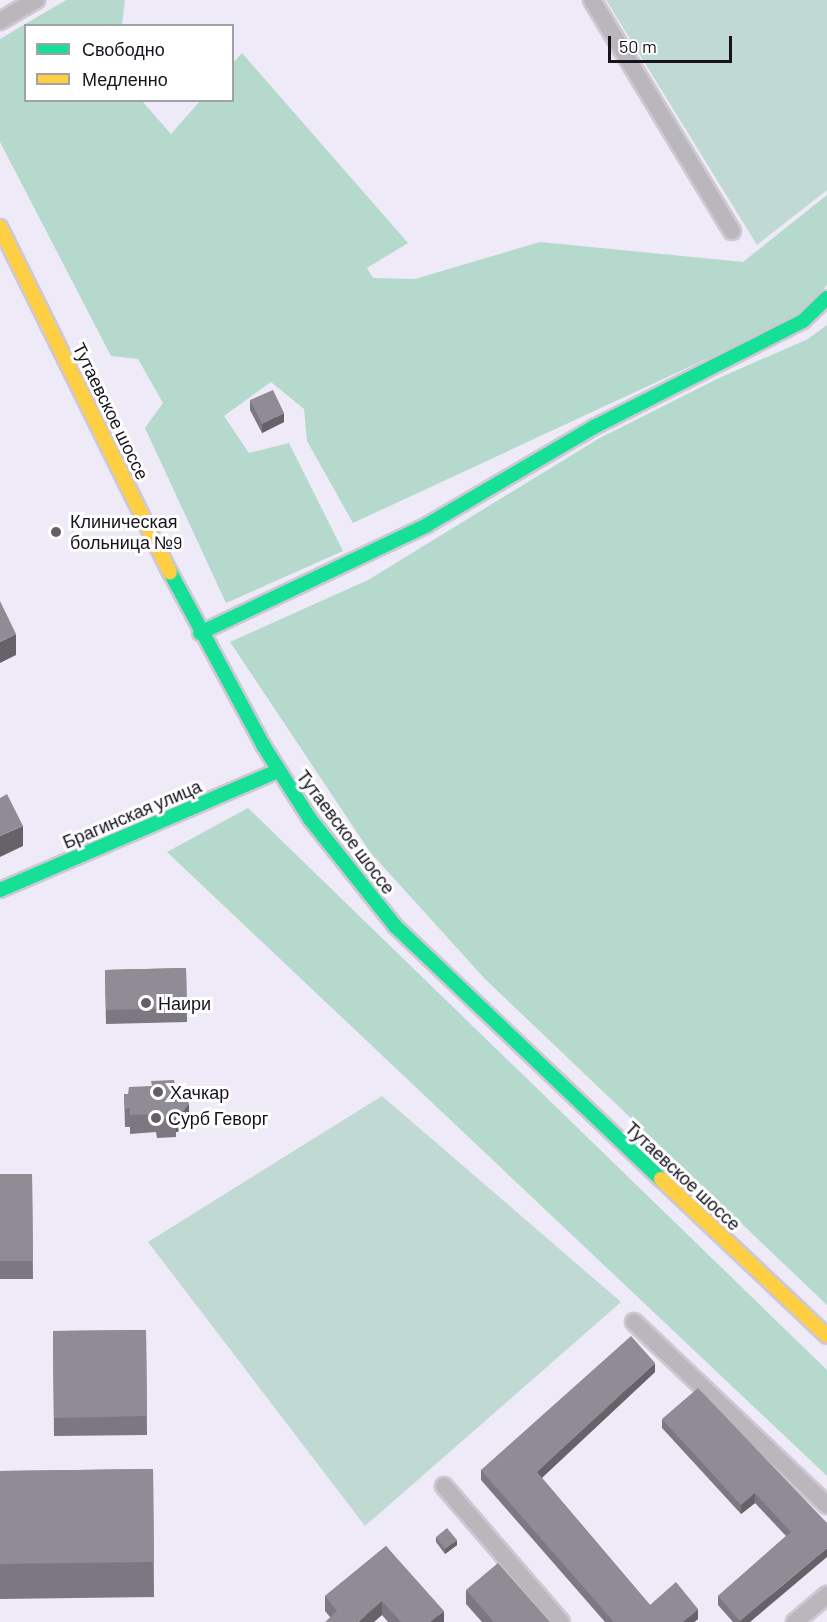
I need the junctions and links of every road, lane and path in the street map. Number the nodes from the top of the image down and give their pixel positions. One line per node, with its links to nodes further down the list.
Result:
1 (36, 0): 3 (street)
2 (592, 0): 5 (street)
3 (0, 21)
4 (0, 227): 6 (main road, Тутаевское шоссе)
5 (732, 231)
6 (4, 245): 8 (main road, Тутаевское шоссе)
7 (827, 298): 8 (main road)
8 (200, 633): 9 (main road, Тутаевское шоссе)
9 (278, 771): 10 (main road, Брагинская улица); 12 (main road, Тутаевское шоссе)
10 (0, 890)
11 (634, 1322): 14 (street)
12 (827, 1336)
13 (444, 1486): 16 (street)
14 (827, 1505)
15 (827, 1595): 17 (street)
16 (561, 1622)
17 (795, 1622)

